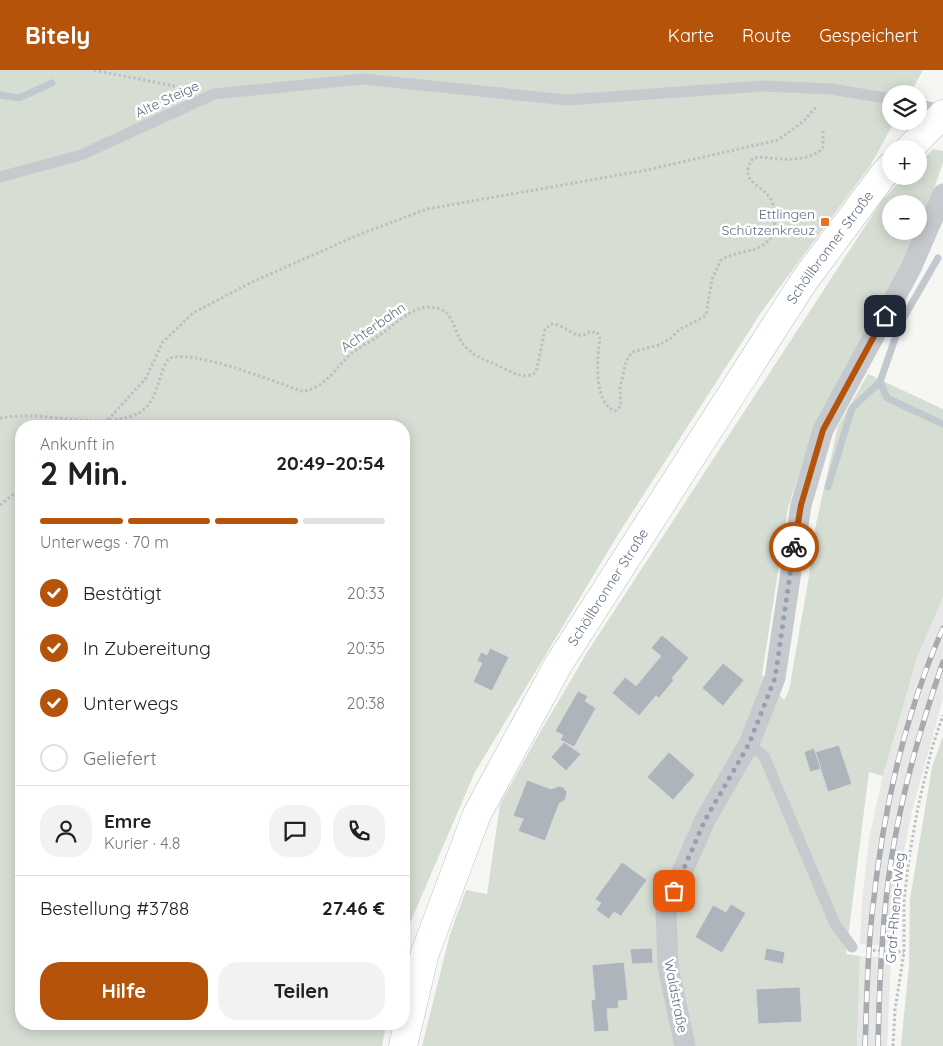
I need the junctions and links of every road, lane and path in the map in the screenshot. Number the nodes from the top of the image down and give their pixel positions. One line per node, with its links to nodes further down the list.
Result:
1 (94, 70): 3 (path)
2 (831, 89): 3 (lane, Alte Steige); 4 (lane, Alte Steige); 15 (path)
3 (214, 94): 11 (lane, Alte Steige)
4 (882, 98)
5 (927, 107): 6 (lane)
6 (943, 110)
7 (943, 114): 9 (main road)
8 (823, 131): 16 (path, Achterbahn)
9 (918, 140)
10 (882, 175): 23 (main road, Schöllbronner Straße)
11 (0, 177)
12 (943, 194): 20 (street, Waldstraße)
13 (0, 418): 14 (path, Achterbahn)
14 (71, 420)
15 (108, 420)
16 (112, 420)
17 (15, 493): 18 (path)
18 (0, 505)
19 (943, 715): 22 (path, Graf-Rhena-Weg)
20 (749, 744): 21 (lane); 26 (street, Waldstraße)
21 (852, 947): 22 (path)
22 (904, 952): 27 (path, Graf-Rhena-Weg)
23 (410, 1016)
24 (407, 1030): 25 (main road, Schöllbronner Straße)
25 (403, 1046)
26 (686, 1046)
27 (893, 1046)

